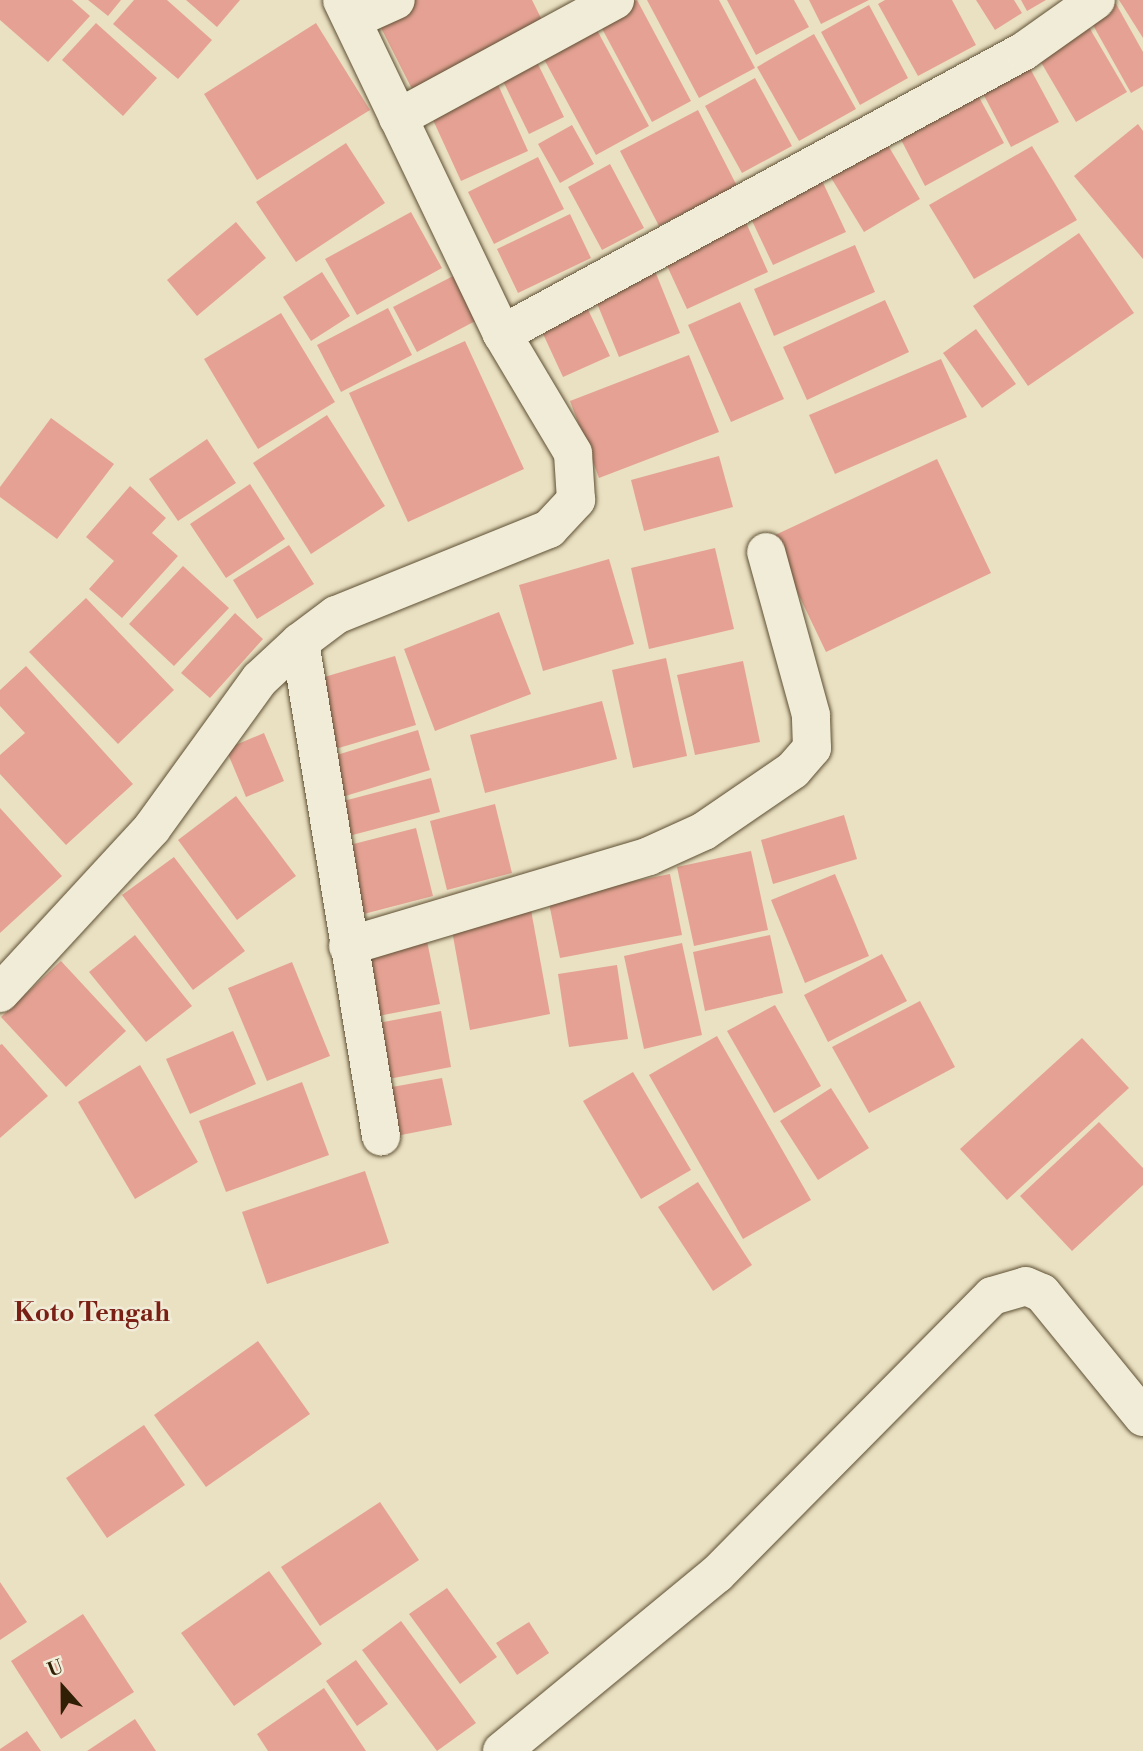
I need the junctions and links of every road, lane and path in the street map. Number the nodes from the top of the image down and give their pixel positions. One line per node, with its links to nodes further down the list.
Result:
1 (396, 0): 4 (street)
2 (615, 0): 5 (street)
3 (1096, 0): 6 (street)
4 (347, 10): 5 (street)
5 (398, 118): 6 (street)
6 (502, 334): 8 (street)
7 (766, 552): 9 (street)
8 (300, 642): 9 (street); 10 (street)
9 (348, 946): 11 (street)
10 (0, 993)
11 (381, 1136)
12 (1143, 1417): 13 (street)
13 (502, 1751)

